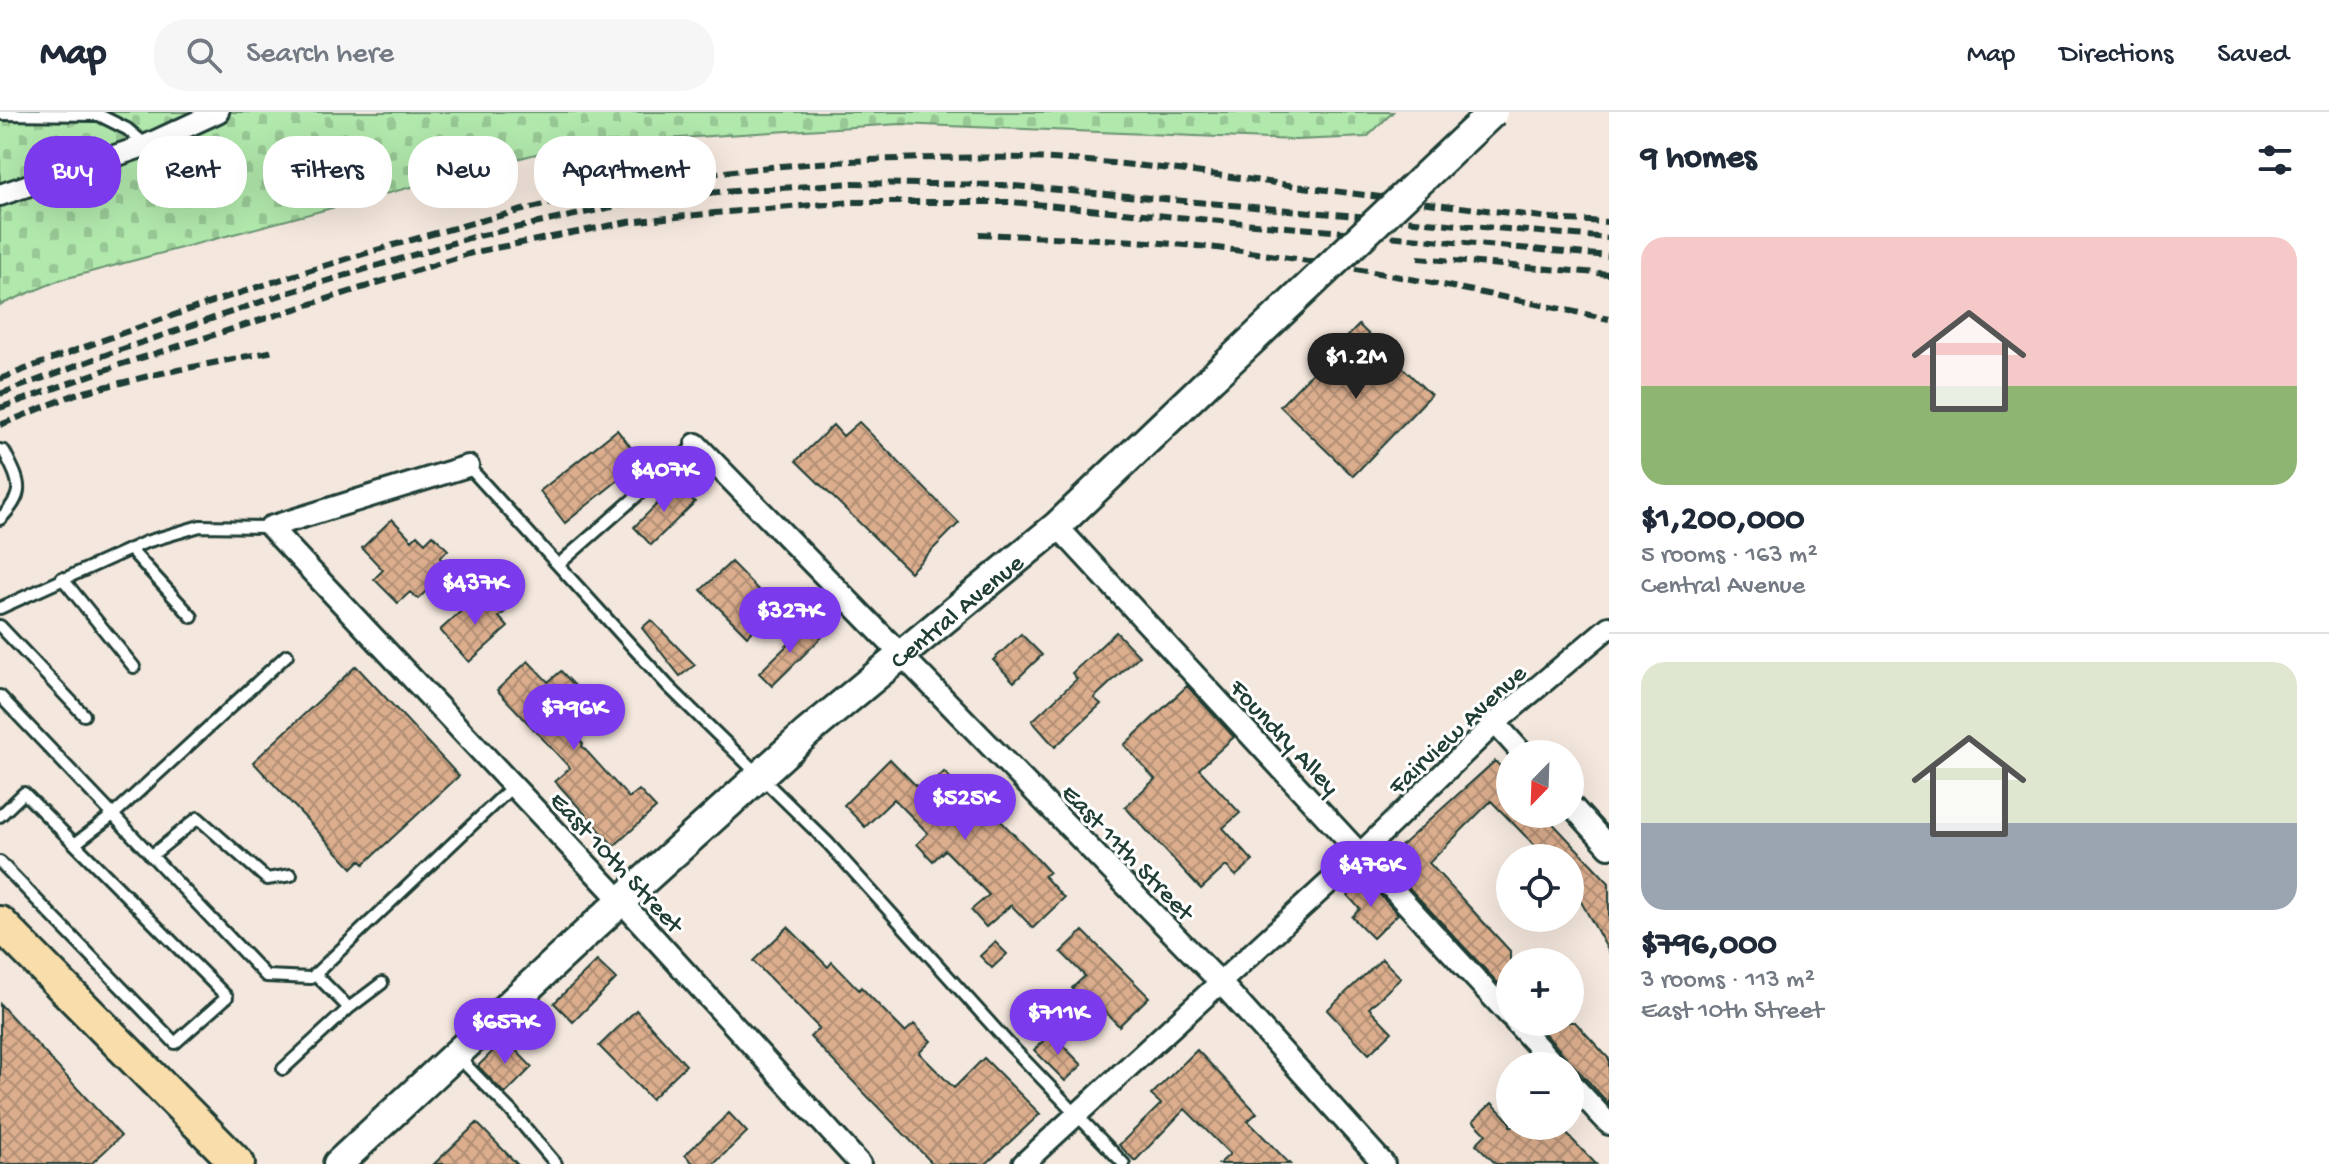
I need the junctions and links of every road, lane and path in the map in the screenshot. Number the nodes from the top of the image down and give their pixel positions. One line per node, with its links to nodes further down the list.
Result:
1 (218, 112): 4 (street)
2 (1493, 112): 12 (main road, Central Avenue, bridge)
3 (0, 114): 5 (lane)
4 (166, 136)
5 (137, 137)
6 (137, 148): 7 (street)
7 (0, 195)
8 (696, 444): 15 (lane); 22 (street, East 11th Street)
9 (0, 450): 11 (lane)
10 (468, 466): 13 (street); 15 (lane)
11 (0, 519)
12 (1057, 526): 22 (main road, Central Avenue); 35 (street, Foundry Alley)
13 (270, 527): 14 (lane); 29 (street, East 10th Street)
14 (130, 549): 16 (lane); 18 (lane)
15 (558, 565): 28 (lane)
16 (62, 578): 17 (lane); 23 (lane)
17 (0, 608)
18 (192, 617)
19 (0, 626): 25 (lane)
20 (1609, 627): 26 (street, Fairview Avenue)
21 (287, 655): 30 (lane)
22 (903, 655): 28 (main road, Central Avenue); 42 (street, East 11th Street)
23 (134, 667)
24 (0, 696): 30 (lane)
25 (84, 715)
26 (1495, 723): 27 (street); 35 (street, Fairview Avenue)
27 (1510, 740)
28 (760, 776): 39 (main road, Central Avenue); 51 (lane)
29 (513, 786): 39 (street, East 10th Street); 41 (lane)
30 (113, 815): 33 (lane); 36 (lane)
31 (0, 816): 33 (lane)
32 (1584, 819): 34 (street)
33 (76, 843): 37 (lane)
34 (1609, 847)
35 (1360, 854): 42 (street, Fairview Avenue); 44 (street, Foundry Alley)
36 (151, 856): 38 (lane); 41 (lane)
37 (0, 862)
38 (291, 875)
39 (621, 901): 48 (main road, Central Avenue); 56 (street, East 10th Street)
40 (0, 923): 53 (main road)
41 (315, 974): 45 (lane)
42 (1220, 982): 51 (street, Fairview Avenue); 59 (street, East 11th Street)
43 (382, 983): 45 (lane)
44 (1496, 1001)
45 (349, 1008): 49 (lane)
46 (1528, 1036): 47 (street)
47 (1543, 1052)
48 (456, 1054): 54 (main road, Central Avenue); 55 (lane)
49 (283, 1069)
50 (1584, 1097): 52 (street)
51 (1077, 1114): 57 (street, Fairview Avenue); 58 (lane)
52 (1609, 1124)
53 (230, 1156)
54 (338, 1164)
55 (556, 1164)
56 (860, 1164)
57 (1023, 1164)
58 (1124, 1164)
59 (1384, 1164)

